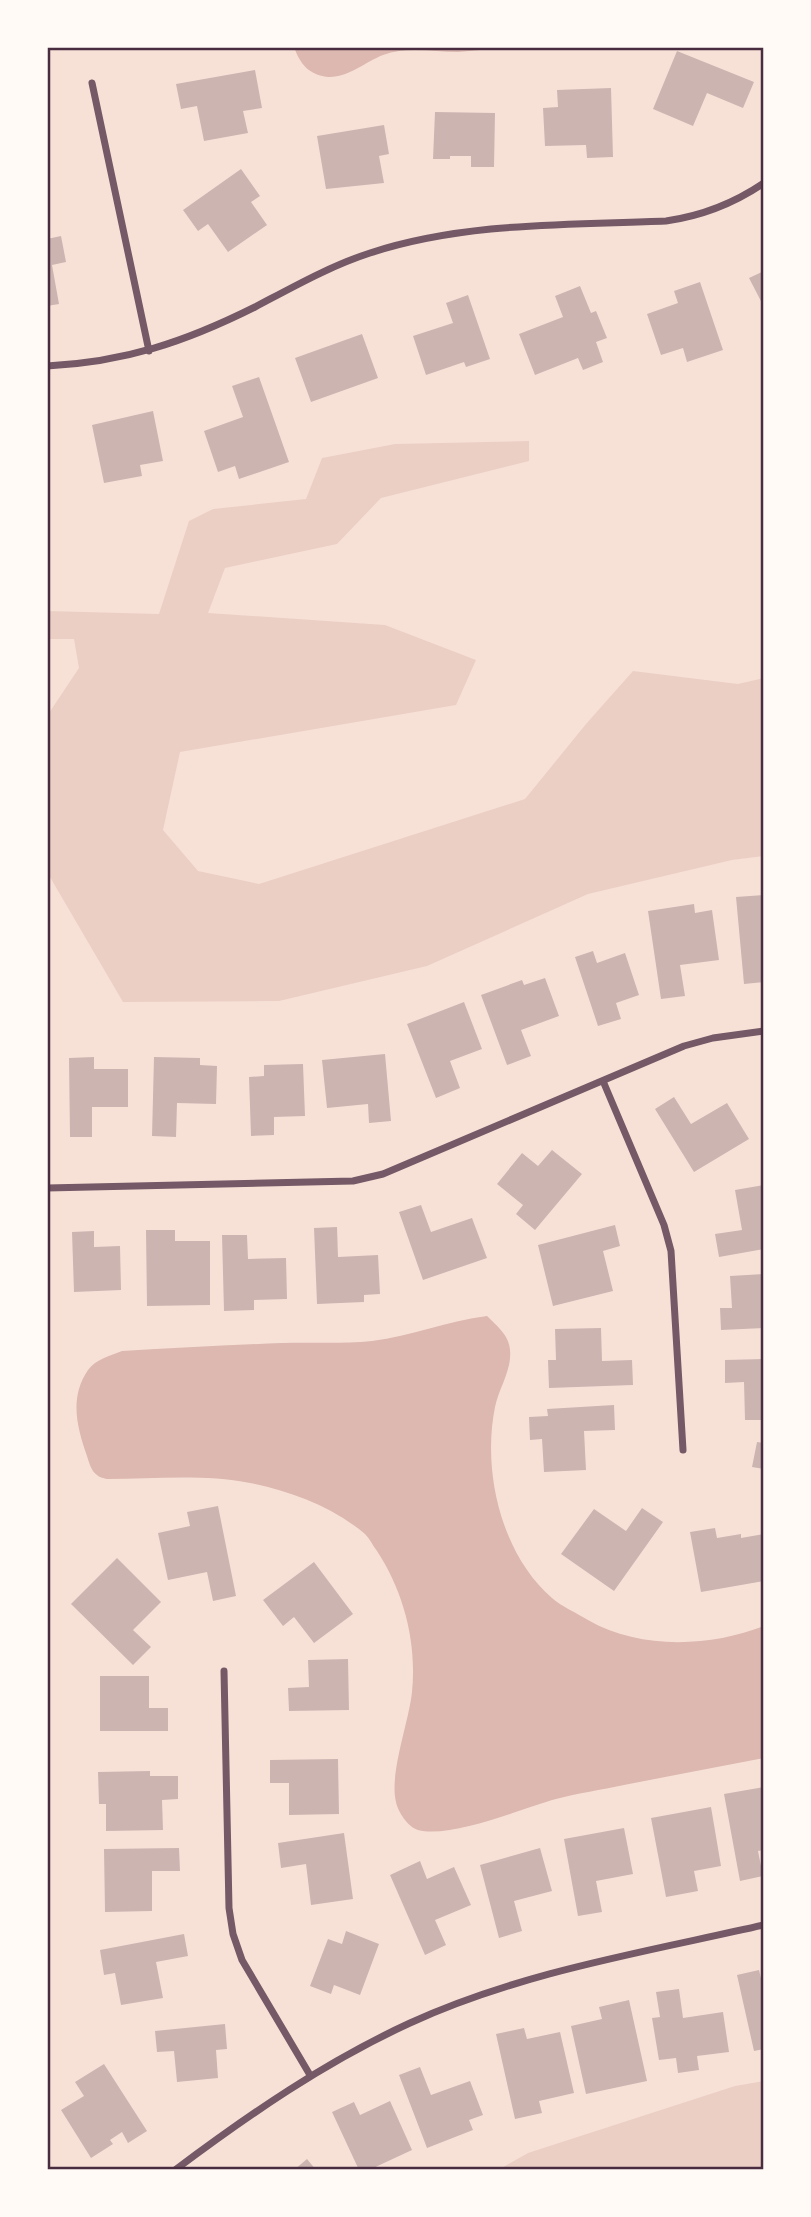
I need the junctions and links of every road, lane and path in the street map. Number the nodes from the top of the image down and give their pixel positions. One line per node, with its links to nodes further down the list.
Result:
1 (92, 83): 3 (street)
2 (764, 183): 3 (street)
3 (149, 351): 4 (street)
4 (47, 366)
5 (764, 1031): 6 (street)
6 (603, 1081): 7 (street); 8 (street)
7 (47, 1188)
8 (683, 1450)
9 (224, 1671): 11 (street)
10 (764, 1925): 11 (street)
11 (310, 2075): 12 (street)
12 (175, 2170)

